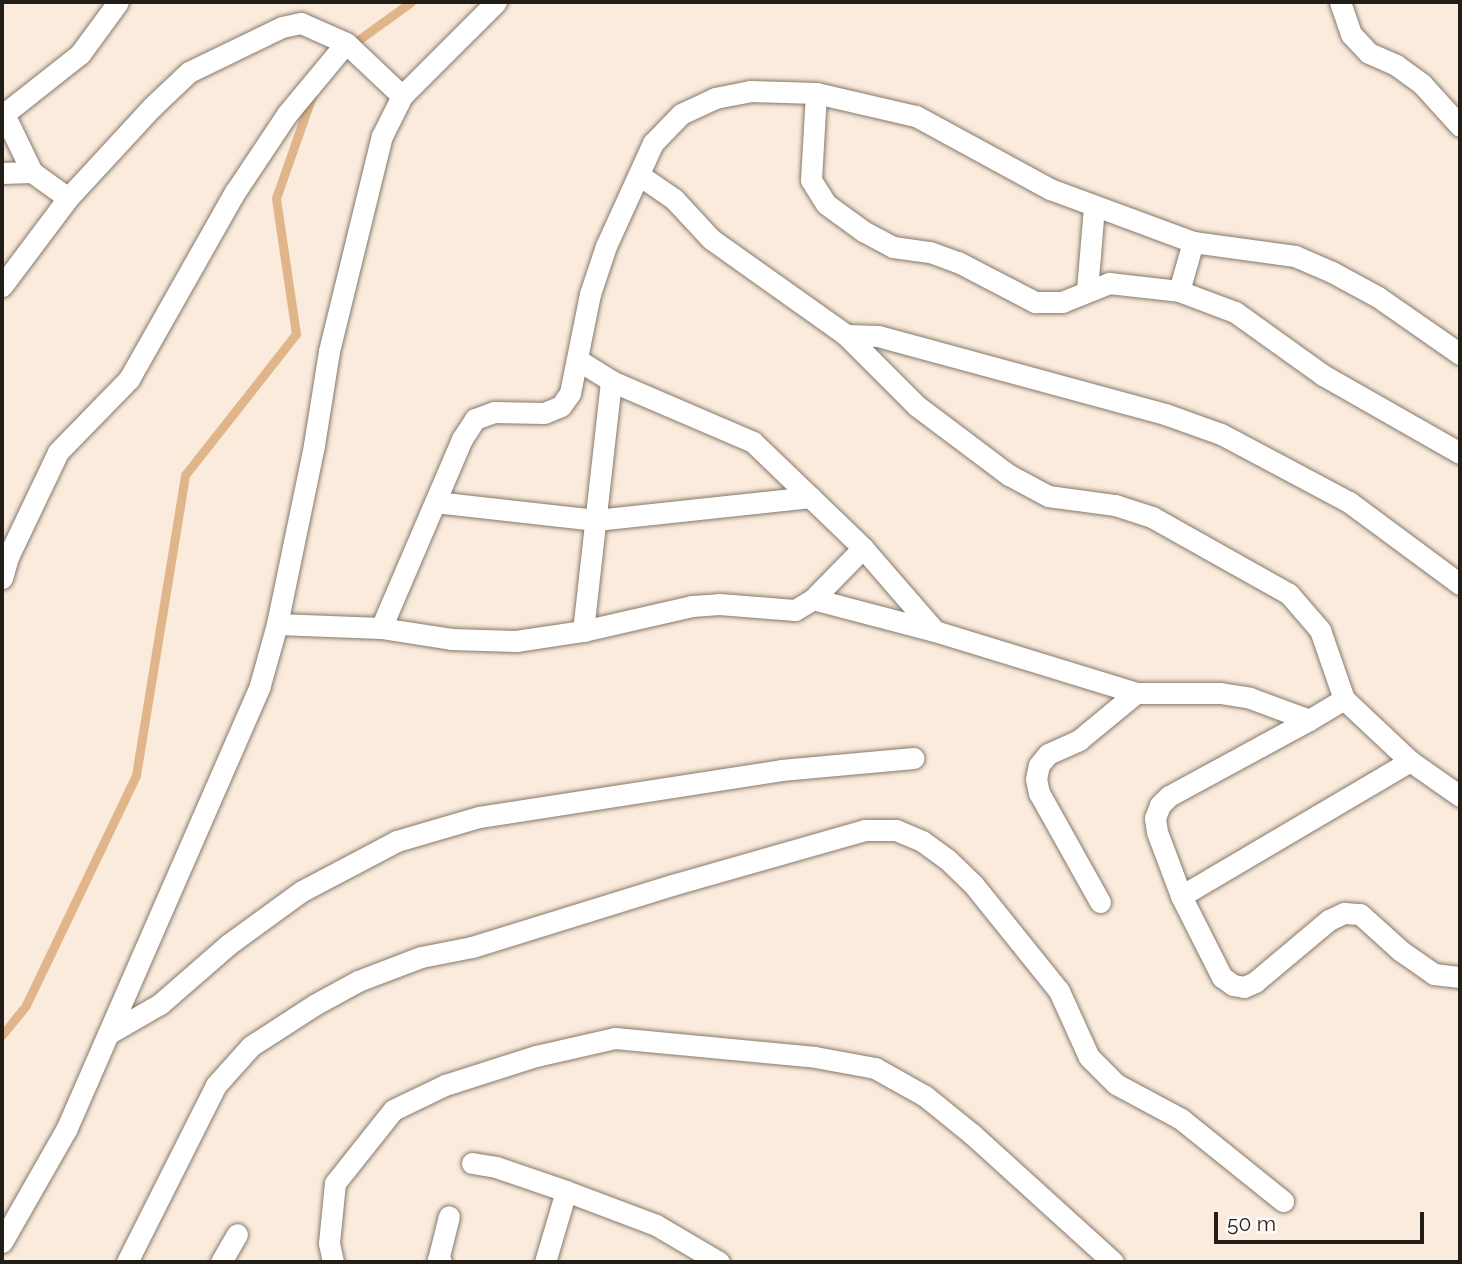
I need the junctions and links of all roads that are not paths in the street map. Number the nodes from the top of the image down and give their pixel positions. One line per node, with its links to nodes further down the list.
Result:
1 (118, 2): 7 (street)
2 (496, 2): 6 (street)
3 (1340, 2): 8 (street)
4 (346, 43): 6 (street); 12 (street); 27 (street)
5 (816, 93): 11 (street); 13 (street); 16 (street)
6 (402, 96): 30 (street)
7 (3, 113): 9 (street)
8 (1460, 126)
9 (32, 172): 10 (street); 12 (street)
10 (2, 173)
11 (639, 175): 18 (street); 20 (street)
12 (68, 198): 15 (street)
13 (1094, 206): 14 (street); 16 (street)
14 (1193, 242): 17 (street); 19 (street)
15 (2, 286)
16 (1087, 290): 17 (street)
17 (1179, 291): 22 (street)
18 (846, 335): 28 (street); 35 (street)
19 (1460, 354)
20 (578, 360): 21 (street); 24 (street)
21 (611, 381): 23 (street); 25 (street)
22 (1460, 453)
23 (811, 498): 25 (street); 26 (street)
24 (435, 502): 25 (street); 31 (street)
25 (596, 520): 32 (street)
26 (863, 548): 29 (street); 33 (street)
27 (2, 578)
28 (1460, 584)
29 (813, 599): 32 (street); 33 (street)
30 (277, 624): 31 (street); 43 (street)
31 (381, 628): 32 (street)
32 (583, 631)
33 (935, 631): 34 (street)
34 (1136, 693): 36 (street); 41 (street)
35 (1344, 699): 36 (street); 38 (street)
36 (1309, 720): 40 (street)
37 (913, 758): 43 (street)
38 (1410, 761): 39 (street); 40 (street)
39 (1460, 796)
40 (1181, 895): 42 (street)
41 (1100, 902)
42 (1460, 977)
43 (108, 1034): 49 (street)
44 (472, 1163): 45 (street)
45 (566, 1191): 54 (street); 55 (street)
46 (1283, 1200): 50 (street)
47 (449, 1216): 53 (street)
48 (237, 1234): 51 (street)
49 (2, 1242)
50 (127, 1262)
51 (221, 1262)
52 (333, 1262): 56 (street)
53 (440, 1262)
54 (545, 1262)
55 (719, 1262)
56 (1113, 1262)

